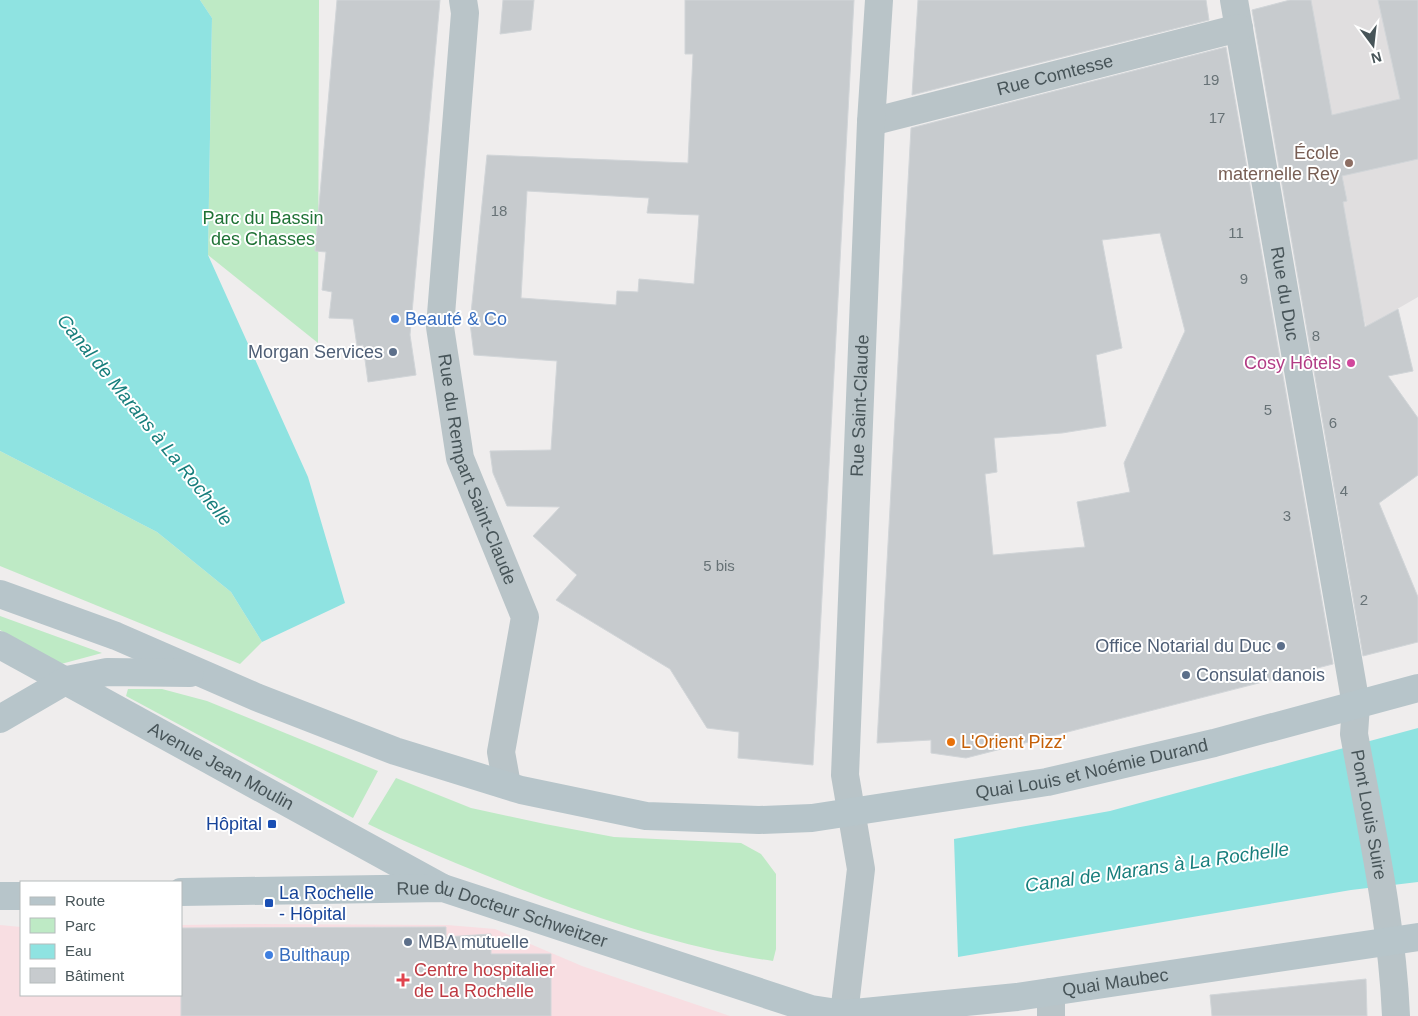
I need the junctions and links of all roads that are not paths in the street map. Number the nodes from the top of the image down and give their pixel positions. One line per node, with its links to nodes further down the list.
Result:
1 (463, 0): 14 (street, Rue du Rempart Saint-Claude)
2 (879, 0): 5 (street, Rue Saint-Claude)
3 (1234, 0): 4 (street, Rue du Duc)
4 (1239, 28): 5 (street, Rue Comtesse); 11 (street, Rue du Duc)
5 (872, 122): 15 (street, Rue Saint-Claude)
6 (0, 594): 8 (main road)
7 (0, 645): 9 (main road, Avenue Jean Moulin)
8 (201, 673): 9 (main road); 14 (main road, Quai Louis et Noémie Durand)
9 (68, 680): 12 (main road); 16 (main road, Avenue Jean Moulin)
10 (1418, 688): 11 (main road, Quai Louis et Noémie Durand)
11 (1356, 705): 13 (street, Rue du Duc); 15 (main road, Quai Louis et Noémie Durand)
12 (0, 719)
13 (1354, 734): 21 (street, Pont Louis Suire)
14 (507, 784): 15 (main road, Quai Louis et Noémie Durand)
15 (851, 812): 24 (street, Rue Saint-Claude)
16 (443, 888): 17 (main road, Rue du Docteur Schweitzer); 23 (main road, Rue du Docteur Schweitzer)
17 (182, 892)
18 (0, 896): 19 (main road)
19 (20, 896)
20 (1418, 937): 21 (main road, Quai Maubec)
21 (1391, 941): 22 (main road, Quai Maubec); 25 (street, Pont Louis Suire)
22 (1051, 1004): 24 (main road, Quai Maubec)
23 (811, 1009): 24 (main road, Quai Maubec)
24 (844, 1015)
25 (1396, 1016)

